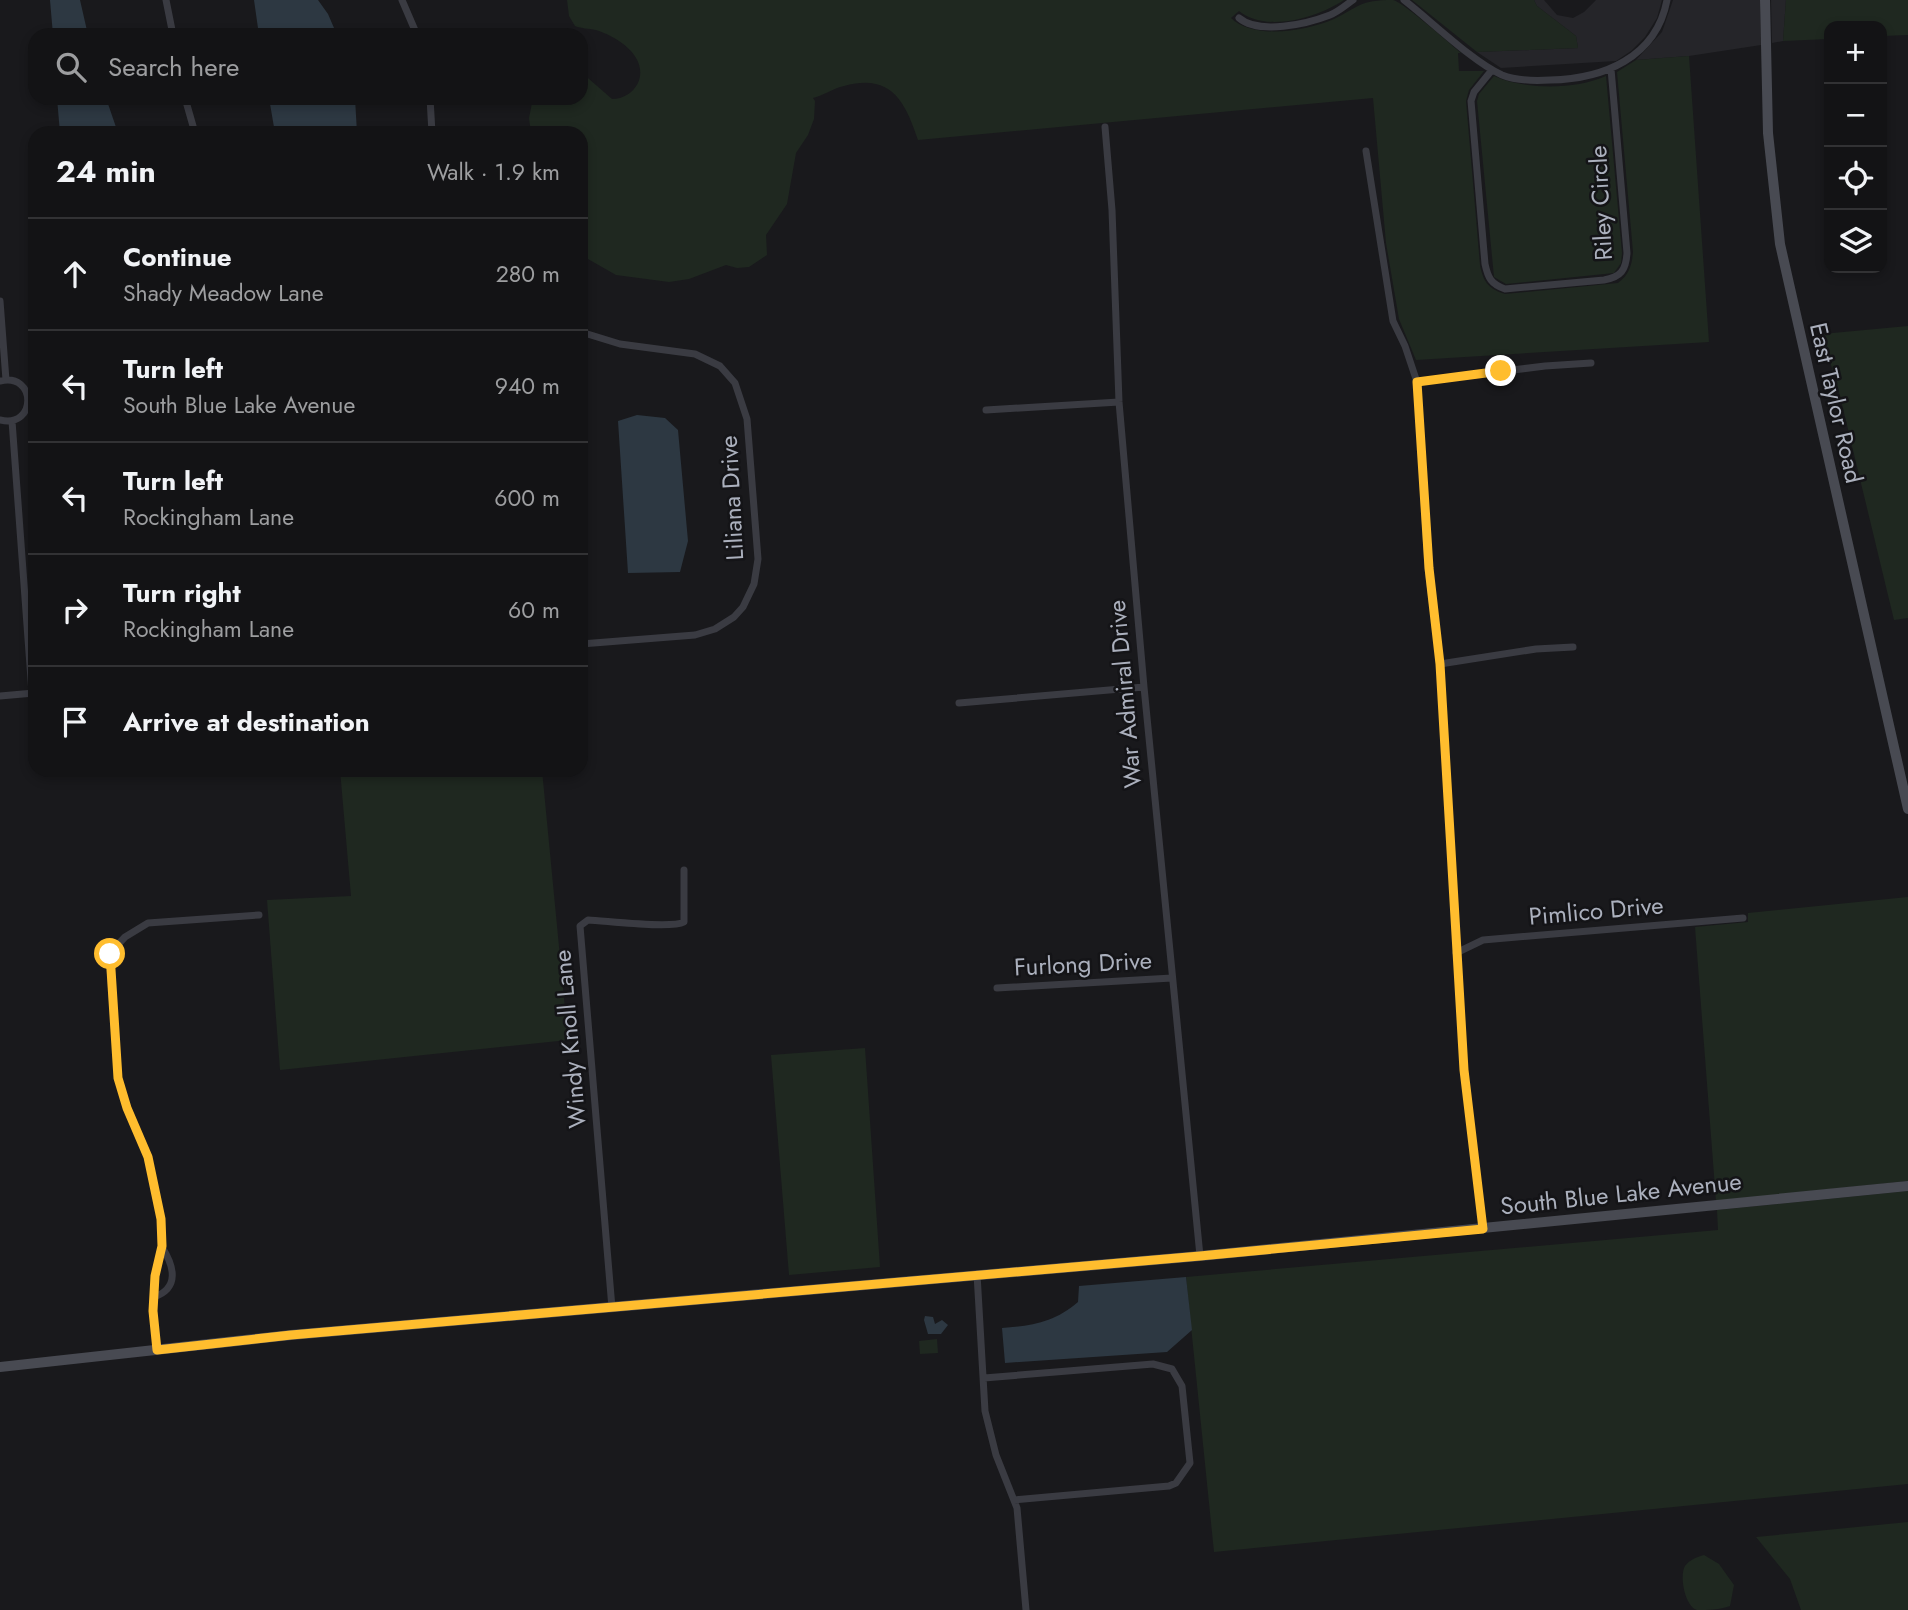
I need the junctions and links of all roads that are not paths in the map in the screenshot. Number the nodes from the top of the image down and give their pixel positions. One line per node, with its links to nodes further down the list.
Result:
1 (166, 0): 8 (street)
2 (402, 0): 9 (street)
3 (1353, 0): 7 (street)
4 (1404, 0): 10 (street)
5 (1667, 0): 11 (street)
6 (1765, 0): 37 (main road, East Taylor Road)
7 (1238, 18)
8 (172, 28)
9 (414, 28)
10 (1492, 69): 11 (street); 11 (street, Riley Circle)
11 (1611, 69)
12 (187, 105): 14 (street)
13 (430, 105): 15 (street)
14 (193, 126)
15 (432, 126)
16 (1105, 127): 24 (street, War Admiral Drive)
17 (1366, 151): 22 (street)
18 (0, 301): 21 (street)
19 (588, 334): 30 (street, Liliana Drive)
20 (1591, 363): 22 (street)
21 (3, 380): 23 (street)
22 (1417, 382): 32 (street)
23 (28, 393)
24 (1119, 402): 26 (street); 33 (street, War Admiral Drive)
25 (28, 406): 28 (street)
26 (986, 410)
27 (0, 420): 28 (street)
28 (12, 421): 29 (street)
29 (28, 619)
30 (588, 643)
31 (1573, 647): 32 (street)
32 (1440, 664): 41 (street)
33 (1143, 687): 36 (street); 42 (street, War Admiral Drive)
34 (28, 694): 35 (street)
35 (0, 696)
36 (959, 703)
37 (1908, 809)
38 (684, 870): 50 (street, Windy Knoll Lane)
39 (259, 915): 46 (street)
40 (1743, 918): 41 (street, Pimlico Drive)
41 (1456, 953): 45 (street)
42 (1172, 978): 43 (street, Furlong Drive); 47 (street, War Admiral Drive)
43 (997, 988)
44 (1908, 1186): 45 (main road, South Blue Lake Avenue)
45 (1483, 1229): 47 (main road, South Blue Lake Avenue)
46 (162, 1246): 49 (street); 49 (street)
47 (1200, 1256): 48 (main road, South Blue Lake Avenue)
48 (977, 1274): 50 (main road, South Blue Lake Avenue); 53 (street)
49 (154, 1297): 51 (street)
50 (612, 1308): 51 (main road, South Blue Lake Avenue)
51 (157, 1350): 52 (main road, South Blue Lake Avenue)
52 (0, 1367)
53 (984, 1378): 54 (street); 54 (street)
54 (1014, 1500): 55 (street)
55 (1026, 1610)

